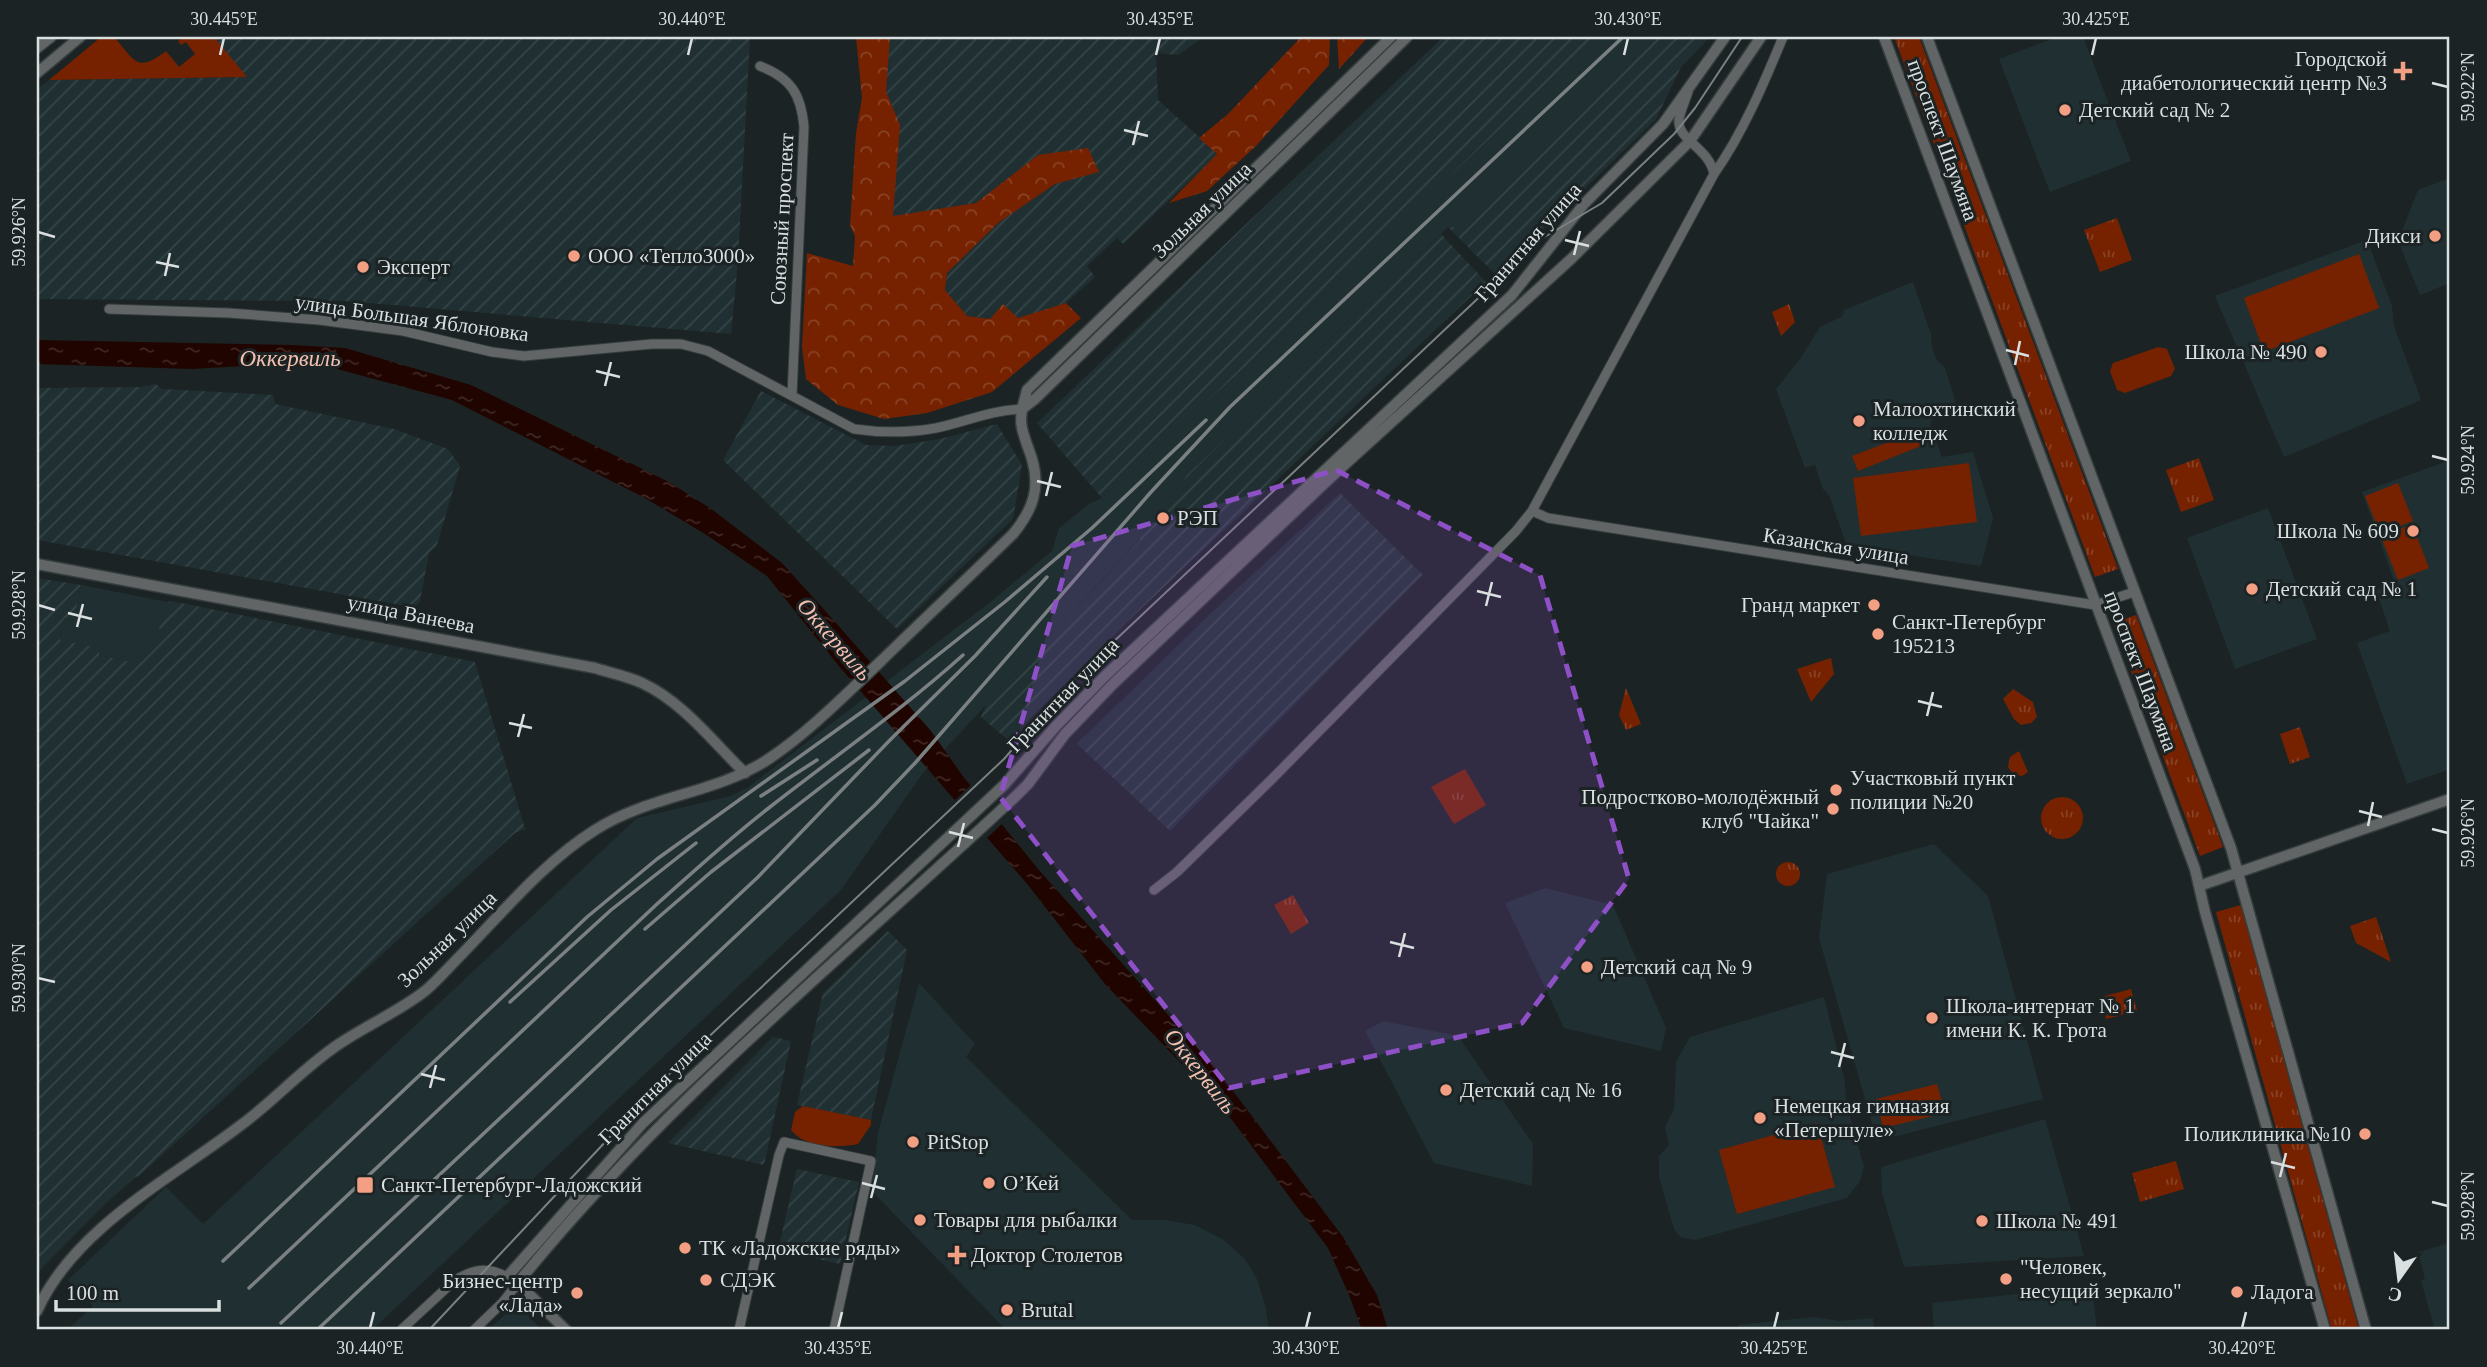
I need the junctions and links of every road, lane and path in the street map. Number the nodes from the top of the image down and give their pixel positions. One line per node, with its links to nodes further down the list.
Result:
1 (51, 37): 10 (street)
2 (80, 37): 12 (street)
3 (1391, 37): 18 (street, Зольная улица)
4 (1407, 37): 18 (street, Зольная улица)
5 (1725, 37): 13 (street, Гранитная улица)
6 (1761, 37): 14 (street, Гранитная улица)
7 (1783, 37): 15 (street)
8 (1884, 37): 22 (street, проспект Шаумяна)
9 (1927, 37): 21 (street, проспект Шаумяна)
10 (37, 48)
11 (760, 66): 17 (street, Союзный проспект)
12 (37, 73)
13 (1690, 87): 14 (street); 28 (street, Гранитная улица)
14 (1690, 141): 15 (street); 29 (street, Гранитная улица)
15 (1713, 174): 19 (street)
16 (109, 309): 17 (street, улица Большая Яблоновка)
17 (792, 395): 18 (street, улица Большая Яблоновка)
18 (1022, 409): 23 (street, Зольная улица)
19 (1532, 511): 22 (street, Казанская улица); 27 (street)
20 (37, 564): 23 (street, улица Ванеева)
21 (2134, 592): 22 (street, Казанская улица); 25 (street, проспект Шаумяна)
22 (2095, 605): 26 (street, проспект Шаумяна)
23 (745, 773): 30 (street, Зольная улица)
24 (2450, 799): 25 (street)
25 (2238, 872): 26 (street); 37 (street, проспект Шаумяна)
26 (2199, 886): 36 (street, проспект Шаумяна)
27 (1154, 890)
28 (507, 1277): 29 (street); 31 (street)
29 (517, 1284): 32 (street, Гранитная улица); 33 (street)
30 (37, 1311)
31 (401, 1330)
32 (474, 1330)
33 (566, 1330)
34 (738, 1330): 35 (street)
35 (834, 1330)
36 (2325, 1330)
37 (2366, 1330)

